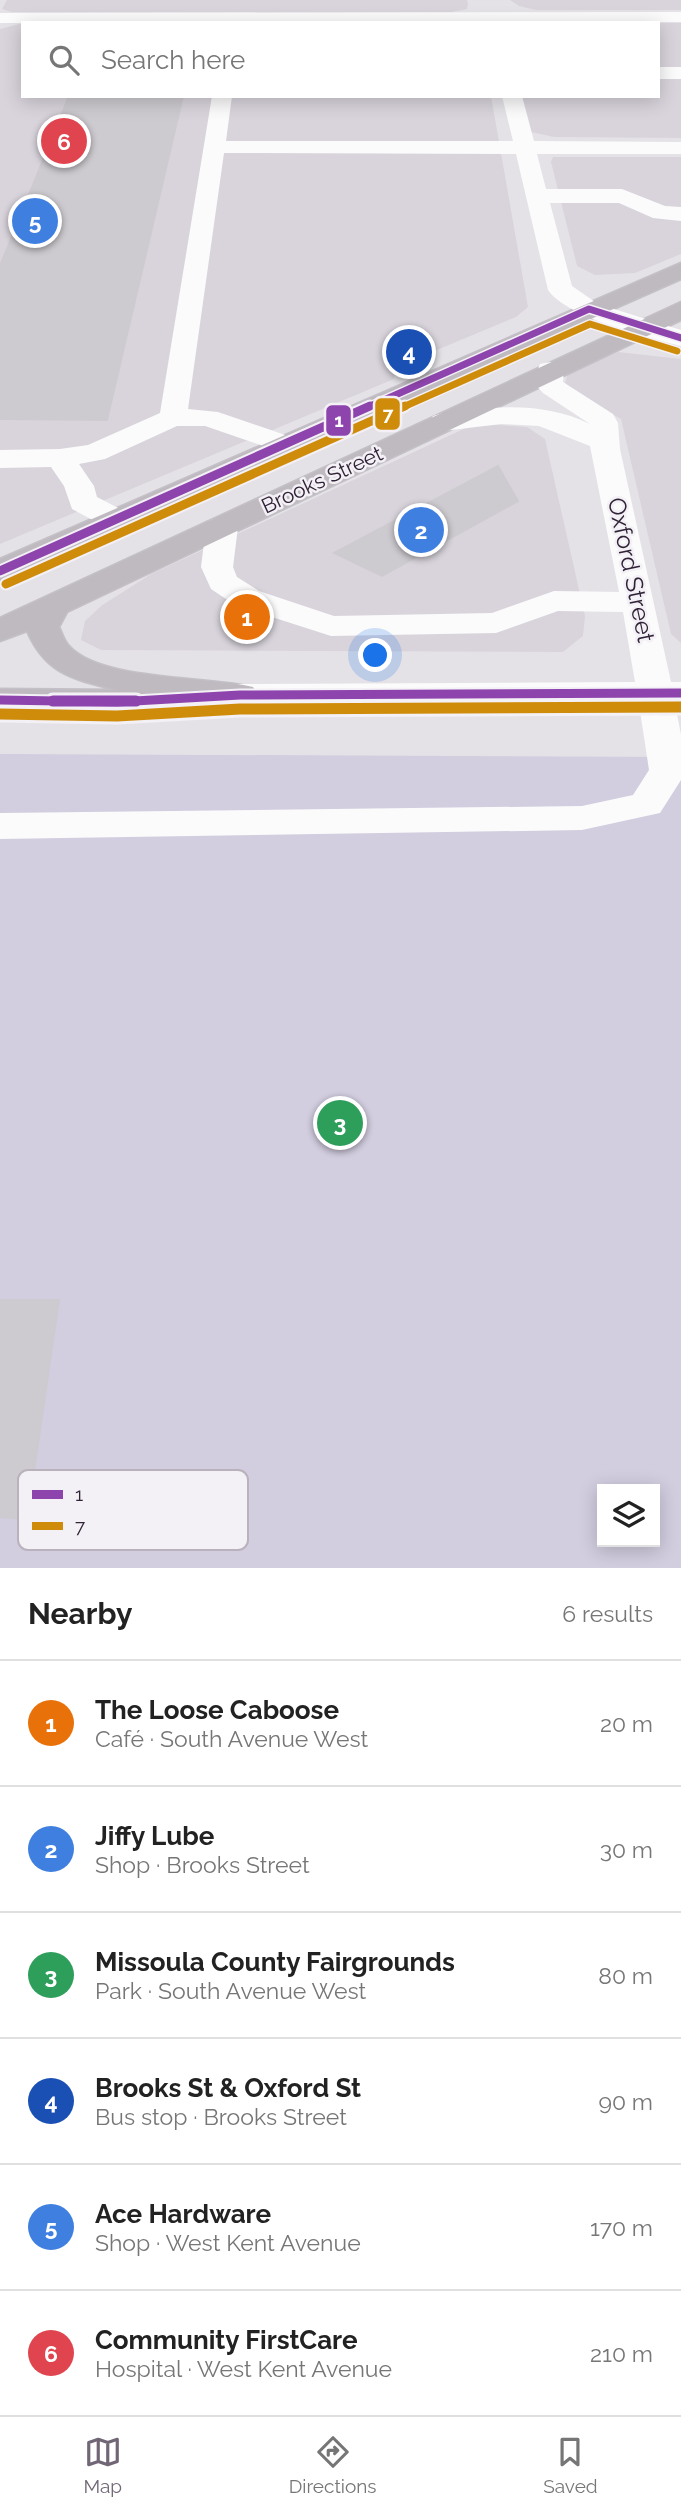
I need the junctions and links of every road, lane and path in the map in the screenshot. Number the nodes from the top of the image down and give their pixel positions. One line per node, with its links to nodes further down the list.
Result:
1 (493, 13): 2 (street); 4 (street)
2 (676, 15)
3 (0, 18): 4 (street)
4 (234, 20)
5 (660, 73): 6 (street)
6 (681, 73)
7 (222, 98): 9 (street)
8 (512, 98): 10 (street)
9 (214, 147): 10 (street); 20 (street)
10 (524, 147): 11 (street); 12 (street)
11 (681, 148)
12 (536, 196): 13 (street); 15 (street)
13 (681, 214)
14 (681, 270): 15 (highway, Brooks Street)
15 (589, 309): 17 (street); 22 (highway, Brooks Street)
16 (681, 310): 17 (highway, Brooks Street)
17 (644, 328): 18 (street); 19 (highway, Brooks Street)
18 (681, 338)
19 (550, 370): 21 (highway, Brooks Street); 23 (street, Oxford Street)
20 (173, 417): 22 (street); 24 (street)
21 (443, 422): 23 (street); 27 (highway, Brooks Street)
22 (284, 444): 26 (highway, Brooks Street)
23 (605, 449): 29 (street, Oxford Street)
24 (60, 458): 25 (street); 26 (street)
25 (0, 459)
26 (115, 519): 28 (highway, Brooks Street)
27 (222, 527): 29 (street); 30 (highway, Brooks Street)
28 (0, 571)
29 (637, 602): 32 (street, Oxford Street)
30 (50, 622): 31 (highway, Brooks Street); 33 (highway)
31 (0, 631)
32 (668, 692): 33 (street); 35 (street, Oxford Street)
33 (240, 695): 34 (highway)
34 (0, 700)
35 (0, 826)

